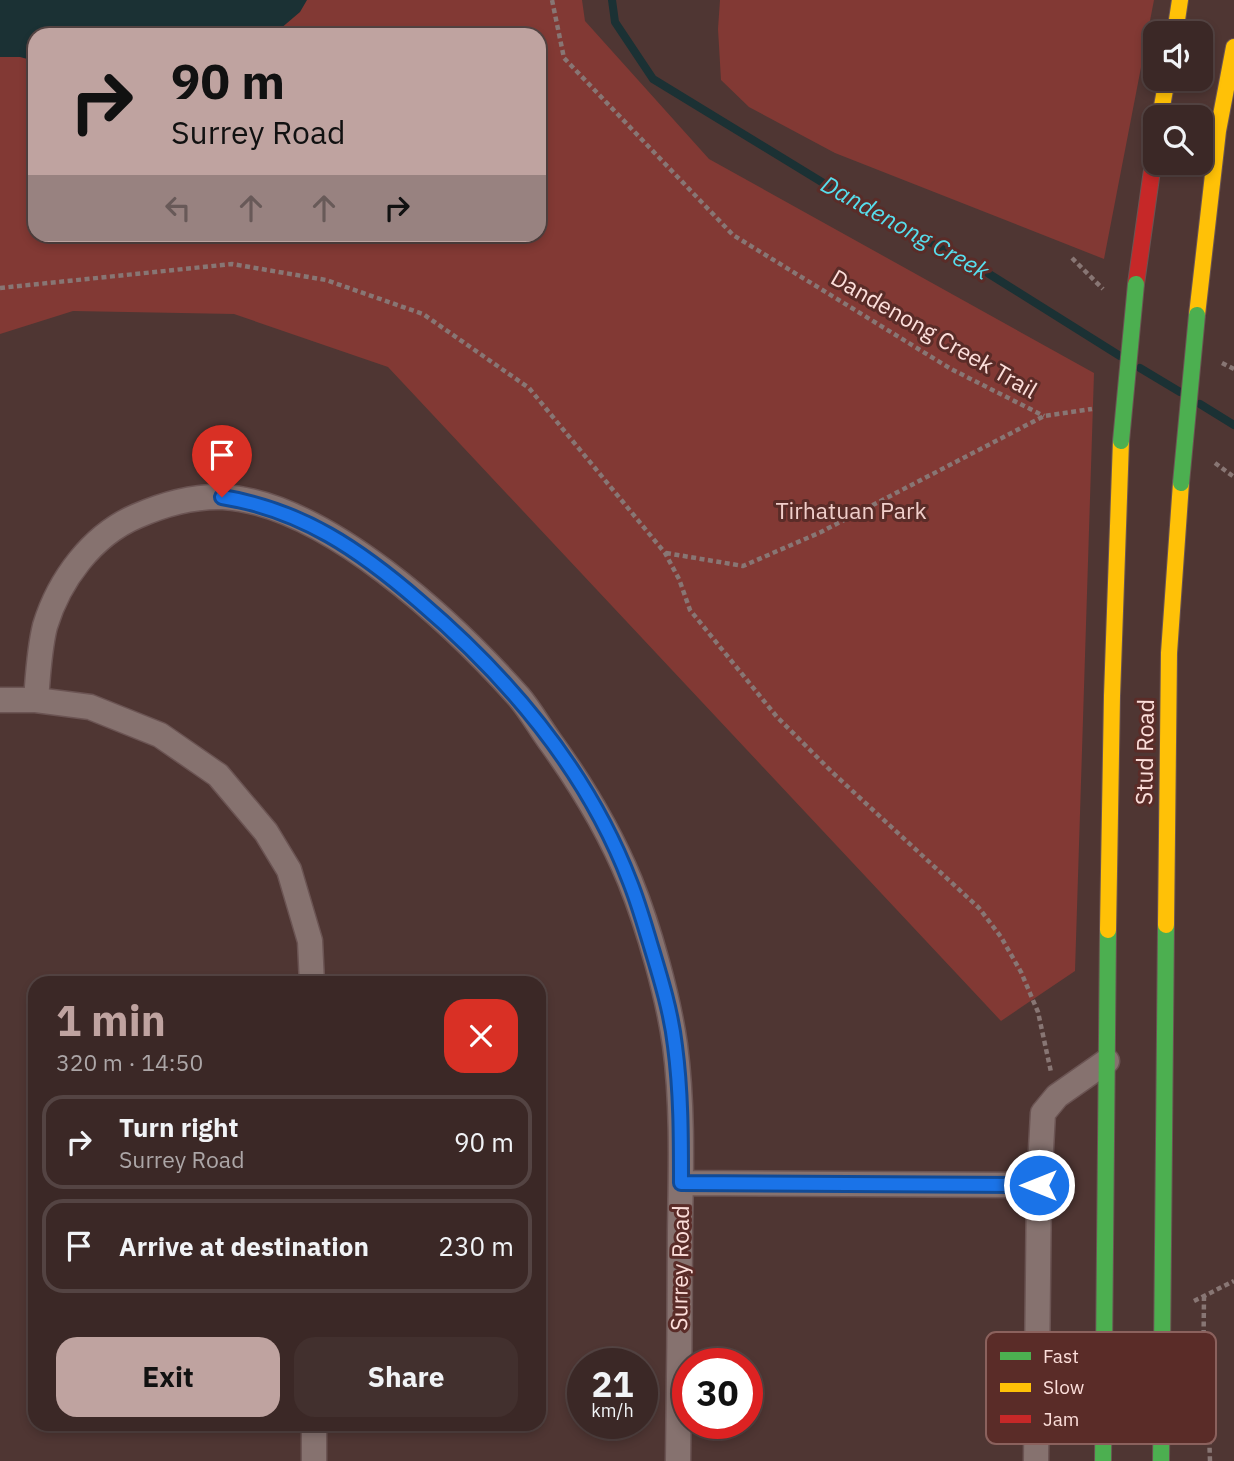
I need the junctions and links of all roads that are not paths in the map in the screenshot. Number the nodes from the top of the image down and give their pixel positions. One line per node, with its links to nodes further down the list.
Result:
1 (1180, 0): 2 (highway)
2 (1177, 21)
3 (1234, 47): 13 (highway, Stud Road, bridge)
4 (1151, 175): 8 (highway, Stud Road, bridge)
5 (0, 700): 6 (street)
6 (36, 700): 7 (street); 9 (street, Surrey Road)
7 (312, 976)
8 (1107, 1061): 10 (street); 12 (highway, Stud Road)
9 (681, 1183): 10 (street); 16 (street, Surrey Road)
10 (1039, 1185): 11 (street)
11 (1038, 1332)
12 (1104, 1332)
13 (1163, 1332)
14 (314, 1431): 15 (street)
15 (314, 1461)
16 (678, 1461)

